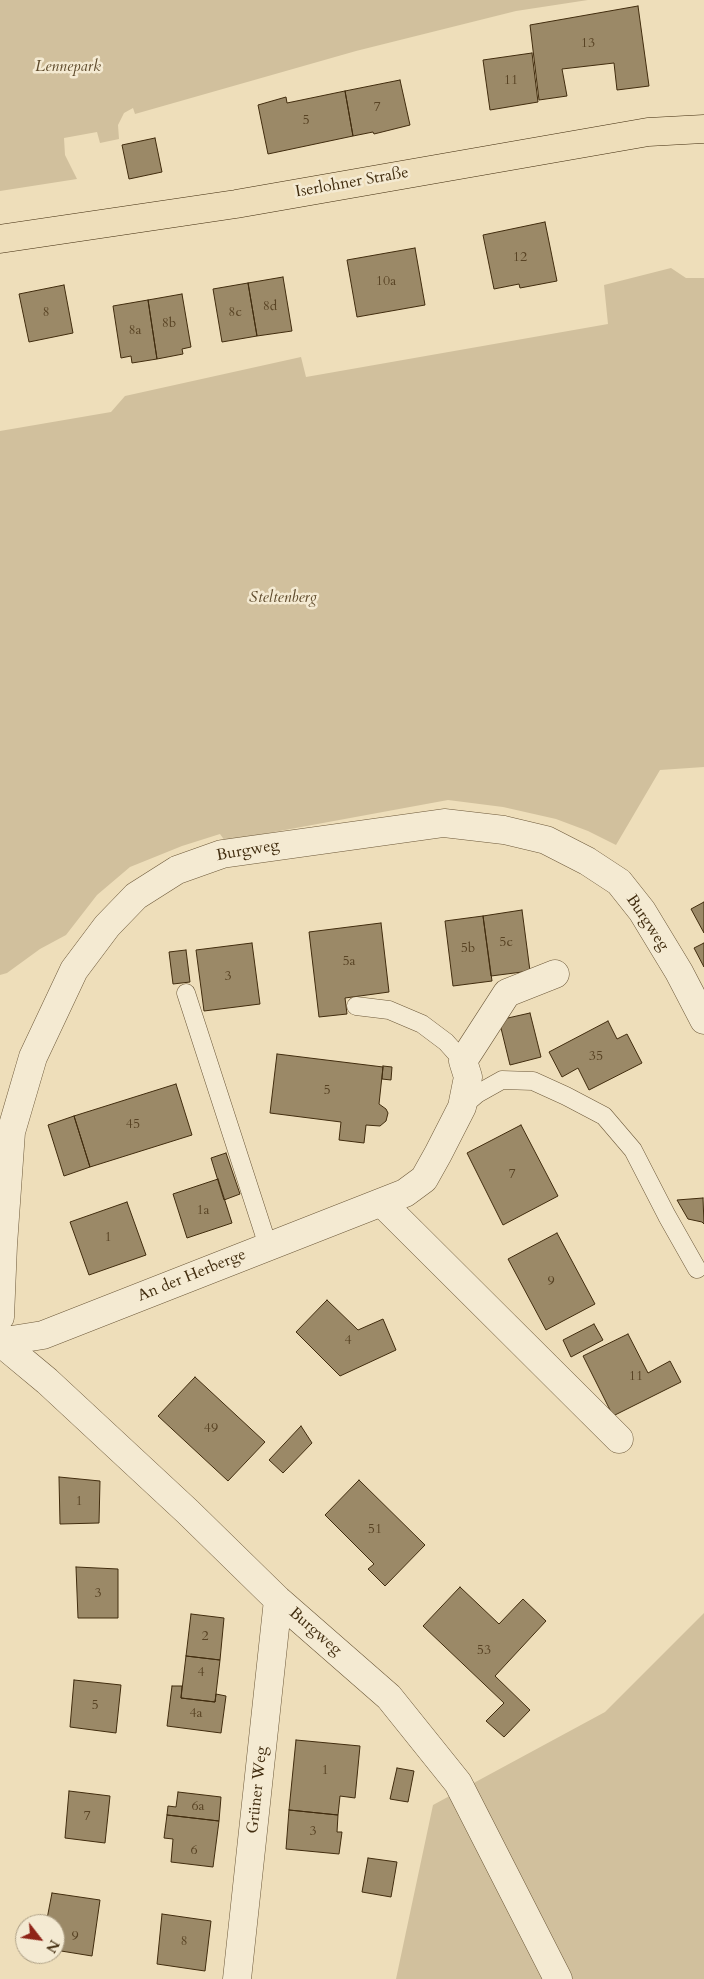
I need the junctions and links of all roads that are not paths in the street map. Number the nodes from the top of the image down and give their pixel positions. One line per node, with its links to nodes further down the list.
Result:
1 (704, 129): 2 (main road, Iserlohner Straße)
2 (0, 239)
3 (555, 974): 7 (street)
4 (186, 993): 10 (lane)
5 (356, 1006): 7 (lane)
6 (704, 1020): 12 (street, Burgweg)
7 (463, 1061): 8 (street, An der Herberge)
8 (462, 1107): 9 (street, An der Herberge); 11 (lane)
9 (382, 1203): 10 (street, An der Herberge); 14 (street)
10 (268, 1246): 13 (street, An der Herberge)
11 (697, 1269)
12 (0, 1317)
13 (0, 1342): 15 (street, Burgweg)
14 (619, 1439)
15 (278, 1600): 16 (street, Grüner Weg); 17 (street, Burgweg)
16 (238, 1979)
17 (558, 1979)

